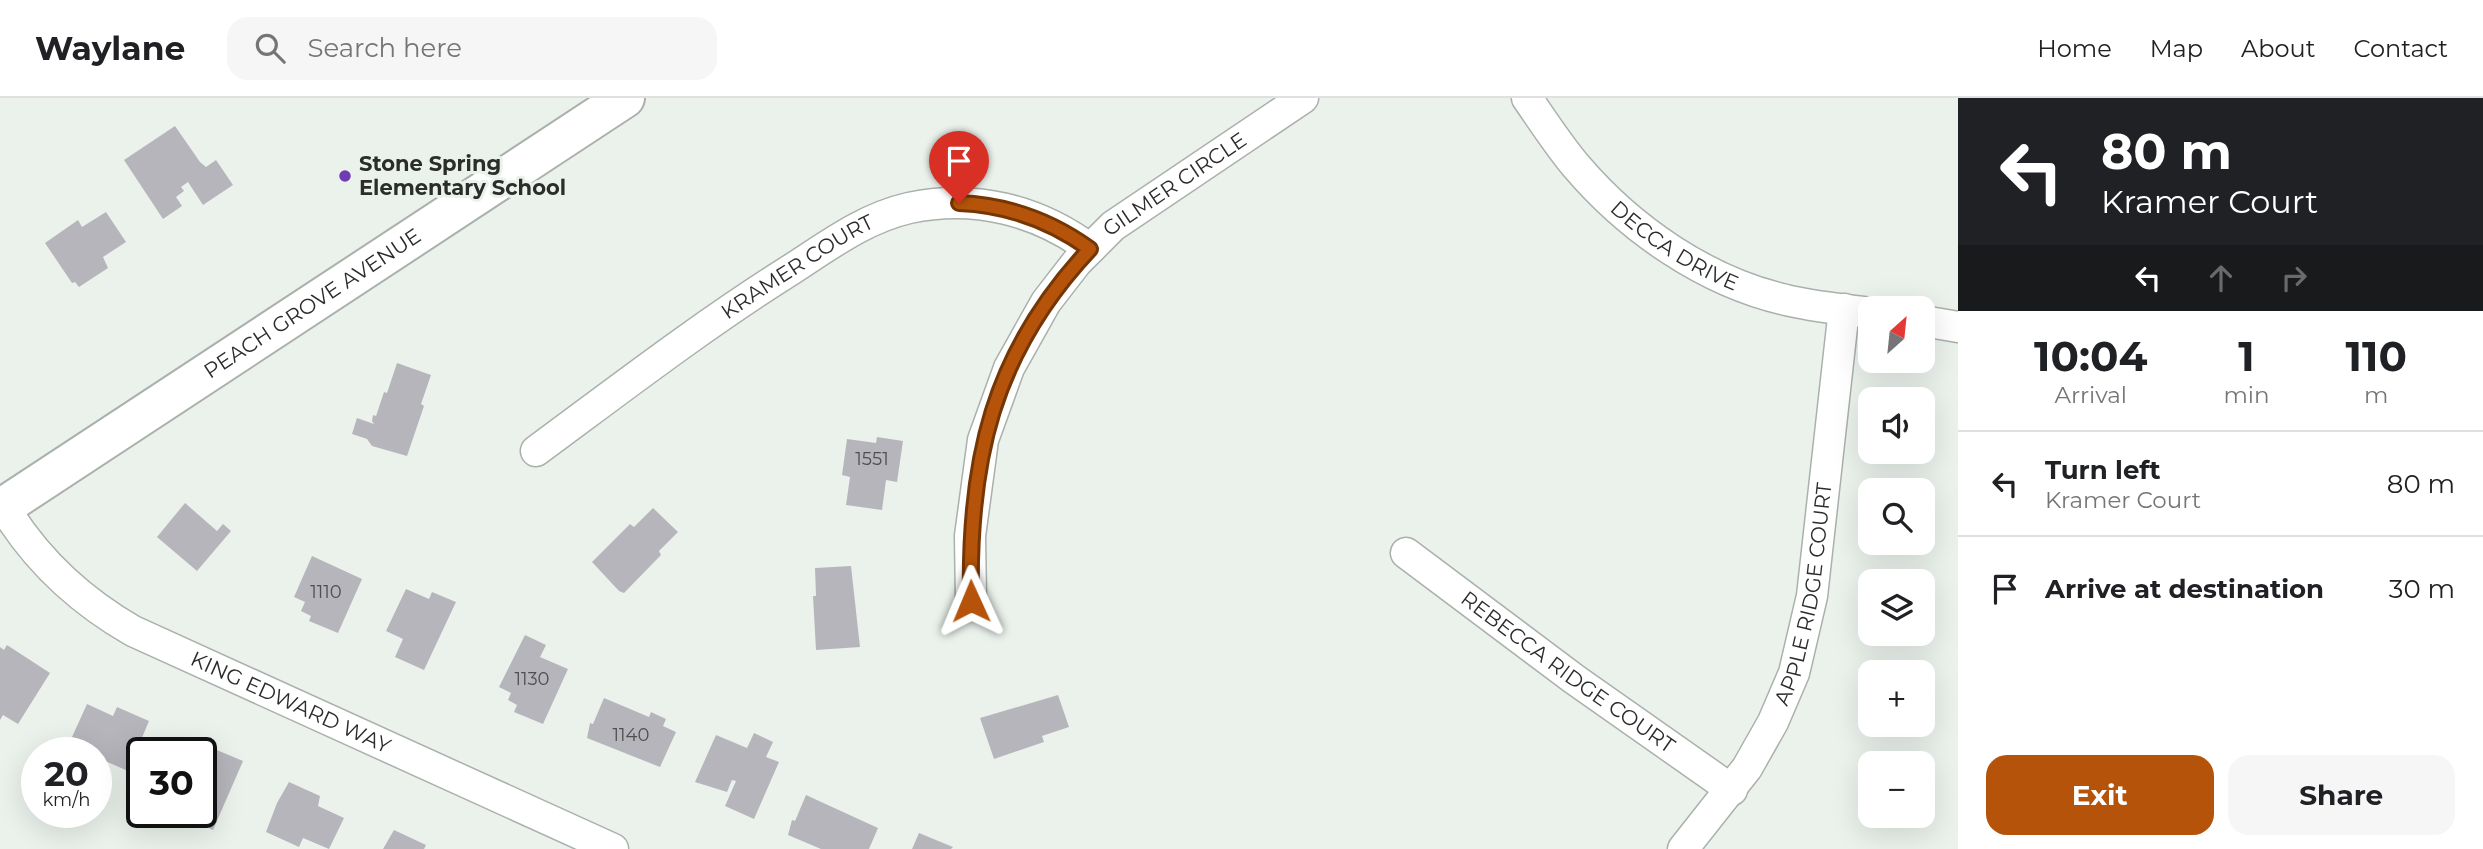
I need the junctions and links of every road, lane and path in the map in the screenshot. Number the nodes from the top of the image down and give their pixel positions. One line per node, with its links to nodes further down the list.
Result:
1 (625, 98): 9 (main road, PEACH GROVE AVENUE)
2 (1303, 98): 4 (street, GILMER CIRCLE)
3 (1527, 98): 5 (street, DECCA DRIVE)
4 (1090, 249): 8 (street, KRAMER COURT); 11 (street, GILMER CIRCLE)
5 (1857, 311): 12 (street, APPLE RIDGE COURT)
6 (1936, 323): 7 (street)
7 (1958, 327)
8 (536, 451)
9 (2, 508): 13 (street, KING EDWARD WAY)
10 (1406, 553): 12 (street, REBECCA RIDGE COURT)
11 (971, 601)
12 (1731, 790): 14 (street, APPLE RIDGE COURT)
13 (613, 849)
14 (1683, 849)

